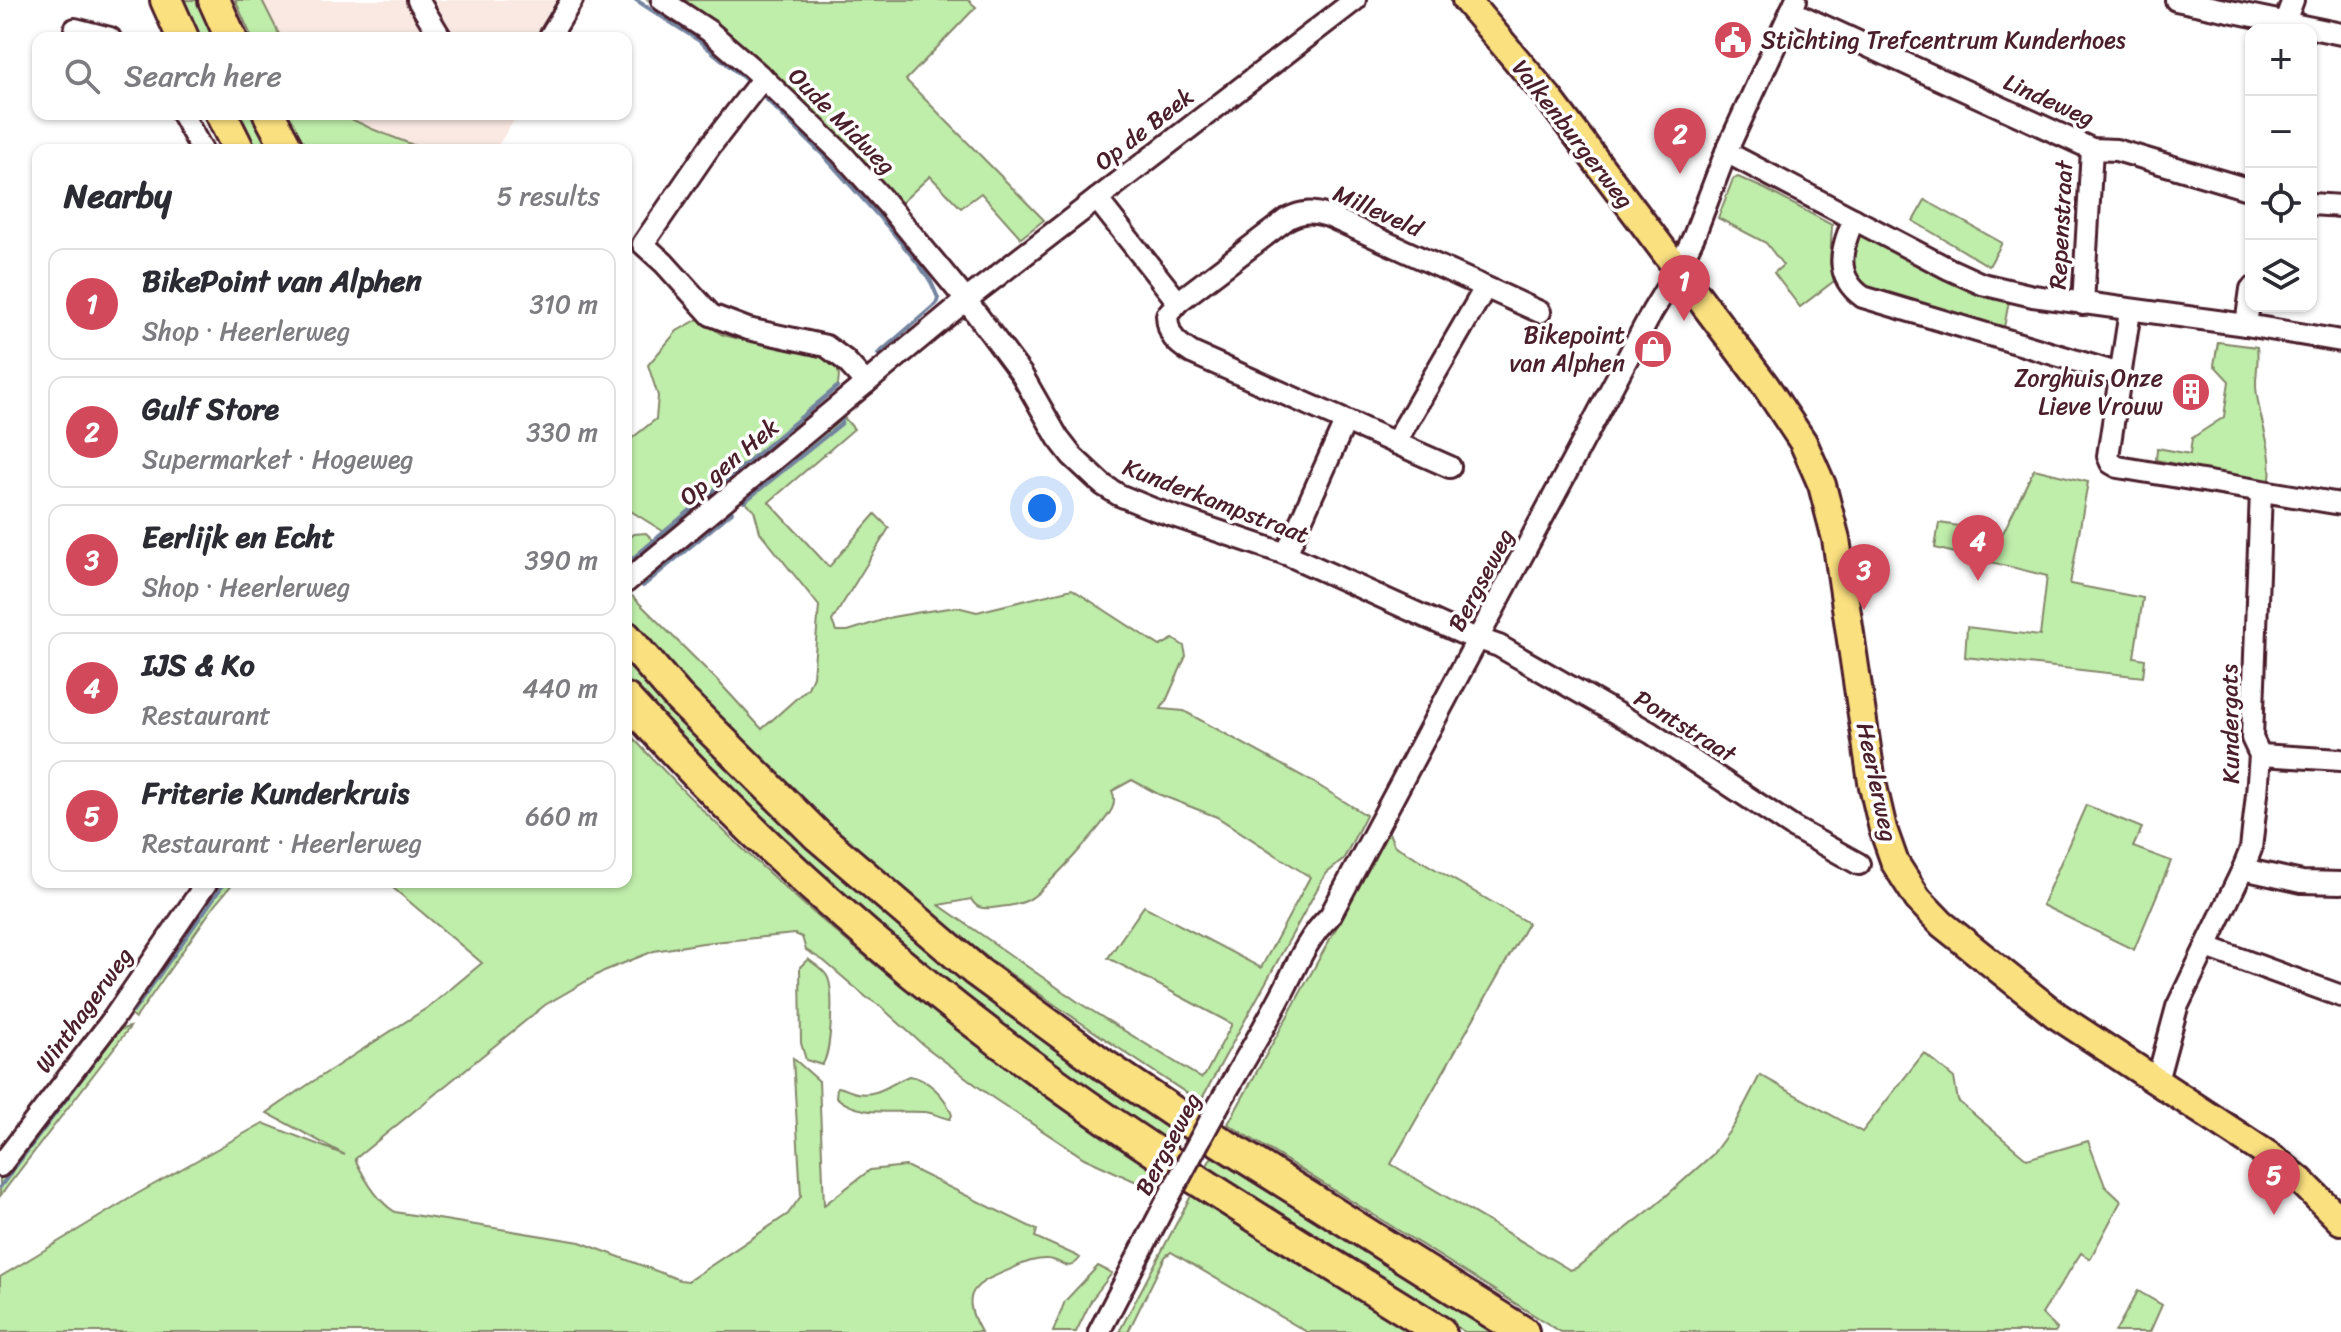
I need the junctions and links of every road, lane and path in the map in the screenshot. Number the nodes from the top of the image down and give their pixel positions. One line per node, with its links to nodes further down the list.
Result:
1 (166, 0): 16 (highway)
2 (214, 0): 17 (highway)
3 (418, 0): 18 (street)
4 (572, 0): 19 (street)
5 (662, 0): 21 (street, Oude Midweg)
6 (1355, 0): 31 (street, Op de Beek)
7 (1466, 0): 35 (main road, Valkenburgerweg)
8 (2176, 0): 11 (street)
9 (2293, 0): 12 (street)
10 (1793, 5): 28 (street, Lindeweg); 29 (street, Bergseweg)
11 (2274, 24)
12 (2283, 24)
13 (75, 29): 15 (street)
14 (2317, 31): 20 (street)
15 (87, 32)
16 (180, 32)
17 (228, 32)
18 (437, 32)
19 (553, 32)
20 (2341, 34)
21 (763, 78): 37 (street, Oude Midweg); 46 (street)
22 (185, 120): 25 (street)
23 (224, 120): 26 (highway)
24 (272, 120): 27 (highway)
25 (199, 144)
26 (236, 144)
27 (285, 144)
28 (2092, 149): 30 (street, Lindeweg); 39 (street, Repenstraat)
29 (1726, 152): 34 (street); 35 (street, Bergseweg)
30 (2245, 188)
31 (1097, 199): 37 (street, Op de Beek); 38 (street)
32 (2317, 204): 33 (street)
33 (2341, 206)
34 (1854, 219): 39 (street); 45 (street)
35 (1678, 269): 54 (street, Bergseweg); 65 (main road, Heerlerweg)
36 (1485, 288): 38 (street, Milleveld); 41 (street, Milleveld); 48 (street)
37 (966, 300): 46 (street, Op gen Hek); 52 (street, Kunderkampstraat)
38 (1178, 302): 47 (street)
39 (2083, 304): 40 (street)
40 (2130, 311): 43 (street); 45 (street)
41 (1540, 312)
42 (2248, 312): 43 (street)
43 (2246, 325): 44 (street)
44 (2341, 341)
45 (2120, 374): 50 (street)
46 (866, 383): 53 (street, Op gen Hek)
47 (1345, 422): 48 (street); 52 (street)
48 (1395, 443): 49 (street)
49 (1450, 467)
50 (2261, 491): 51 (street); 57 (street, Kundergats)
51 (2341, 504)
52 (1286, 554): 54 (street, Kunderkampstraat)
53 (632, 577)
54 (1479, 640): 59 (street, Pontstraat); 68 (street, Bergseweg, bridge)
55 (632, 644): 70 (highway)
56 (632, 705): 69 (highway)
57 (2260, 755): 58 (street); 60 (street, Kundergats)
58 (2341, 760)
59 (1859, 864)
60 (2243, 869): 61 (street); 63 (street, Kundergats)
61 (2341, 883)
62 (203, 888): 66 (street, Winthagerweg)
63 (2207, 947): 64 (street); 65 (street, Kundergats)
64 (2341, 996)
65 (2157, 1081): 67 (main road, Heerlerweg)
66 (0, 1166)
67 (2341, 1221)
68 (1099, 1332)
69 (1440, 1332)
70 (1523, 1332)

